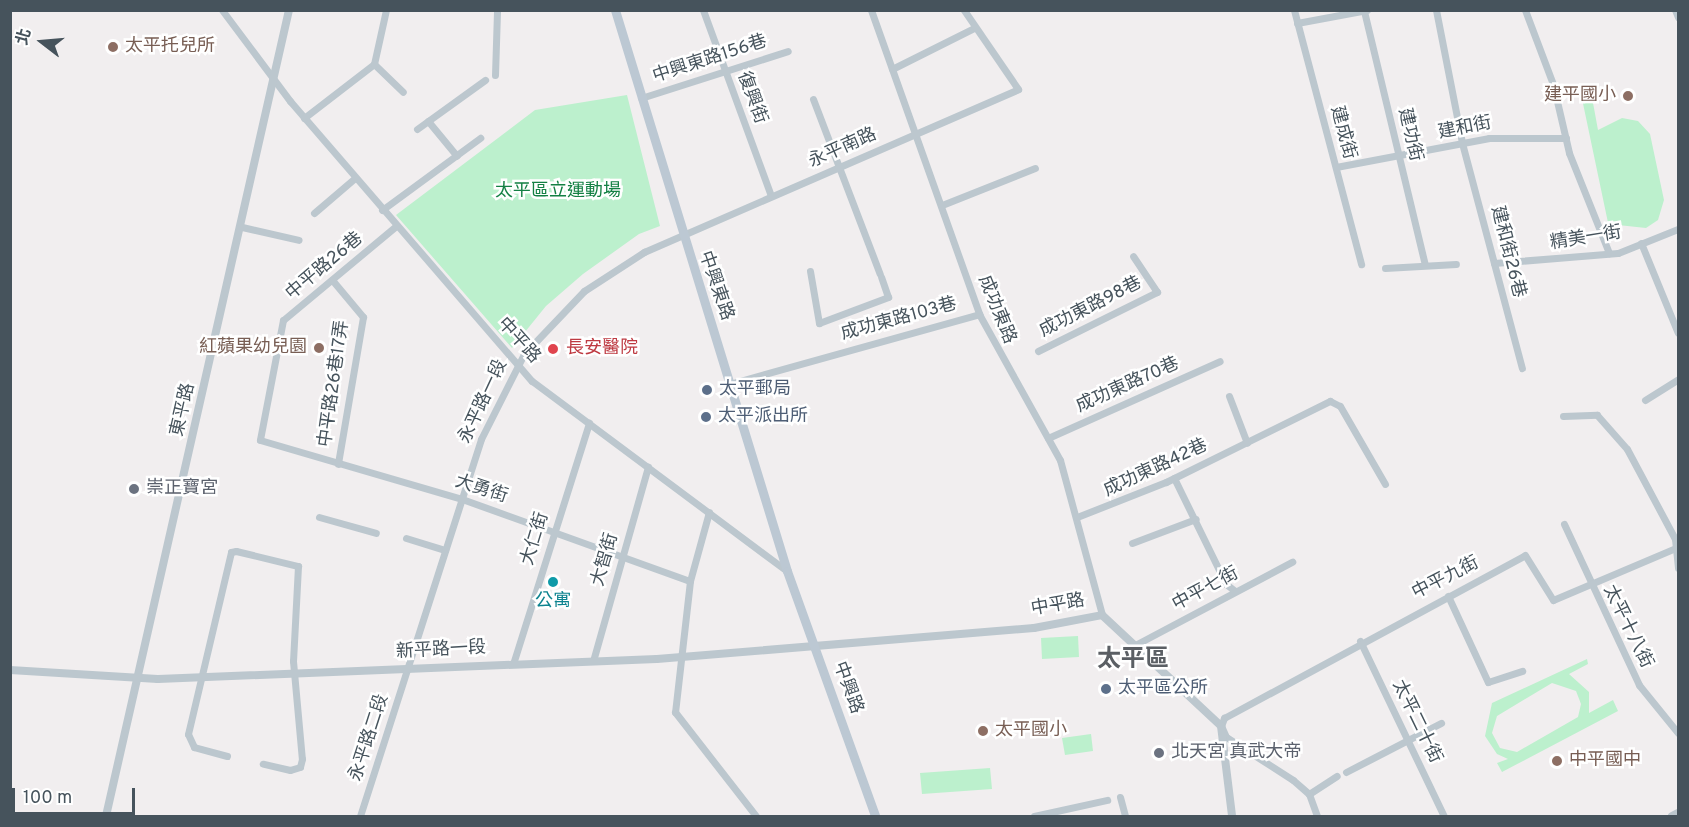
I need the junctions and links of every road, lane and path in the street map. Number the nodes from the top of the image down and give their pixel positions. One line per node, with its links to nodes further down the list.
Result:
1 (222, 10): 23 (street, 中平路)
2 (289, 10): 23 (street, 東平路)
3 (386, 10): 18 (street)
4 (497, 10): 21 (street)
5 (615, 10): 25 (main road, 中興東路)
6 (703, 10): 20 (street, 復興街)
7 (871, 10): 19 (street, 成功東路)
8 (964, 10): 16 (street)
9 (1294, 10): 15 (street, 建成街)
10 (1436, 10): 33 (street, 建和街26巷)
11 (1525, 10): 32 (street)
12 (1675, 10): 14 (street)
13 (1366, 11): 15 (street); 35 (street, 建功街)
14 (1678, 17)
15 (1297, 23): 37 (street, 建成街)
16 (974, 28): 19 (street); 30 (street, 永平南路)
17 (788, 51): 20 (street, 中興東路156巷)
18 (374, 64): 24 (street); 27 (street)
19 (892, 69): 30 (street, 成功東路)
20 (726, 71): 25 (street, 中興東路156巷); 40 (street, 復興街)
21 (495, 75)
22 (485, 80): 28 (street)
23 (274, 81): 27 (street, 中平路); 45 (street, 東平路)
24 (403, 92)
25 (641, 98): 47 (main road, 中興東路)
26 (813, 99): 36 (street)
27 (304, 118): 39 (street, 中平路)
28 (428, 121): 29 (street); 34 (street)
29 (417, 129)
30 (915, 134): 36 (street, 永平南路); 41 (street, 成功東路)
31 (480, 138): 34 (street)
32 (1566, 138): 33 (street, 建和街); 50 (street)
33 (1462, 143): 35 (street, 建和街); 52 (street, 建和街26巷)
34 (457, 156): 42 (street)
35 (1399, 157): 37 (street, 建和街); 55 (street, 建功街)
36 (839, 167): 40 (street, 永平南路); 57 (street)
37 (1336, 167): 53 (street, 建成街)
38 (1035, 168): 41 (street)
39 (355, 178): 42 (street, 中平路); 43 (street)
40 (771, 196): 47 (street, 永平南路)
41 (942, 206): 59 (street, 成功東路)
42 (382, 210): 44 (street, 中平路)
43 (314, 213)
44 (396, 226): 58 (street, 中平路26巷); 63 (street, 中平路)
45 (242, 227): 48 (street); 110 (street, 東平路)
46 (1678, 229): 49 (street, 精美一街)
47 (680, 235): 63 (street, 永平路一段); 66 (main road, 中興東路)
48 (299, 240)
49 (1641, 243): 50 (street, 精美一街); 60 (street)
50 (1609, 253): 52 (street, 精美一街)
51 (1134, 256): 61 (street, 成功東路98巷)
52 (1494, 263): 64 (street, 建和街26巷)
53 (1361, 264)
54 (1456, 264): 55 (street)
55 (1425, 265): 56 (street)
56 (1385, 268)
57 (810, 271)
58 (333, 281): 72 (street, 中平路26巷); 74 (street, 中平路26巷17弄)
59 (979, 314): 66 (street, 成功東路103巷); 71 (street, 成功東路)
60 (1678, 333)
61 (1038, 351)
62 (1220, 361): 71 (street, 成功東路70巷)
63 (517, 366): 70 (street, 中平路); 78 (street, 永平路一段)
64 (1522, 368)
65 (1678, 379): 68 (street)
66 (729, 384): 93 (main road, 中興東路)
67 (1229, 396): 73 (street)
68 (1645, 400)
69 (1563, 416): 88 (street)
70 (589, 423): 75 (street, 中平路); 84 (street, 大仁街)
71 (1048, 438): 81 (street, 成功東路)
72 (260, 440): 74 (street, 大勇街)
73 (1247, 443): 76 (street, 成功東路42巷); 77 (street, 成功東路42巷)
74 (338, 464): 78 (street, 大勇街)
75 (648, 467): 79 (street, 中平路); 90 (street, 大智街)
76 (1174, 478): 81 (street, 成功東路42巷); 82 (street)
77 (1385, 484)
78 (462, 499): 84 (street, 大勇街); 89 (street, 永平路一段)
79 (709, 512): 93 (street, 中平路); 94 (street)
80 (319, 516): 85 (street)
81 (1077, 517): 98 (street, 成功東路)
82 (1196, 519): 87 (street); 96 (street)
83 (1564, 524): 95 (street, 太平十八街)
84 (554, 532): 90 (street, 大勇街); 105 (street, 大仁街)
85 (376, 533)
86 (406, 538): 89 (street)
87 (1132, 543)
88 (1676, 548): 92 (street); 95 (street, 中平九街)
89 (445, 550): 106 (street, 永平路一段)
90 (622, 556): 94 (street, 大勇街); 104 (street, 大智街)
91 (1292, 562): 96 (street, 中平七街)
92 (1678, 568)
93 (787, 571): 102 (main road, 中興路)
94 (690, 581): 103 (street)
95 (1589, 583): 97 (street, 中平九街); 114 (street, 太平十八街)
96 (1235, 591): 101 (street, 中平七街)
97 (1448, 596): 99 (street, 中平九街); 108 (street)
98 (1102, 615): 100 (street, 中平路); 101 (street, 中平路)
99 (1360, 641): 113 (street, 中平九街); 115 (street, 太平二十街)
100 (873, 642): 102 (street, 新平路一段)
101 (1135, 645): 113 (street, 中平路)
102 (814, 648): 103 (street, 新平路一段); 127 (main road, 中興路)
103 (679, 658): 104 (street, 新平路一段); 126 (street)
104 (593, 661): 105 (street, 新平路一段)
105 (513, 664): 106 (street, 新平路一段)
106 (408, 669): 109 (street, 新平路一段); 125 (street, 永平路二段)
107 (10, 670): 110 (street, 新平路一段)
108 (1521, 671)
109 (294, 675): 111 (street, 新平路一段); 111 (street); 117 (street)
110 (140, 678): 111 (street, 新平路一段); 124 (street, 東平路)
111 (202, 678): 116 (street)
112 (1441, 723): 115 (street)
113 (1221, 726): 120 (street); 130 (street)
114 (1678, 733)
115 (1408, 740): 118 (street); 132 (street, 太平二十街)
116 (227, 756)
117 (262, 764)
118 (1346, 772)
119 (1337, 776): 120 (street)
120 (1309, 794): 131 (street)
121 (1120, 797): 129 (street)
122 (1107, 800): 128 (street)
123 (1678, 813): 133 (street)
124 (106, 816)
125 (360, 816)
126 (756, 816)
127 (875, 816)
128 (1034, 816)
129 (1125, 816)
130 (1231, 816)
131 (1317, 816)
132 (1444, 816)
133 (1672, 816)

